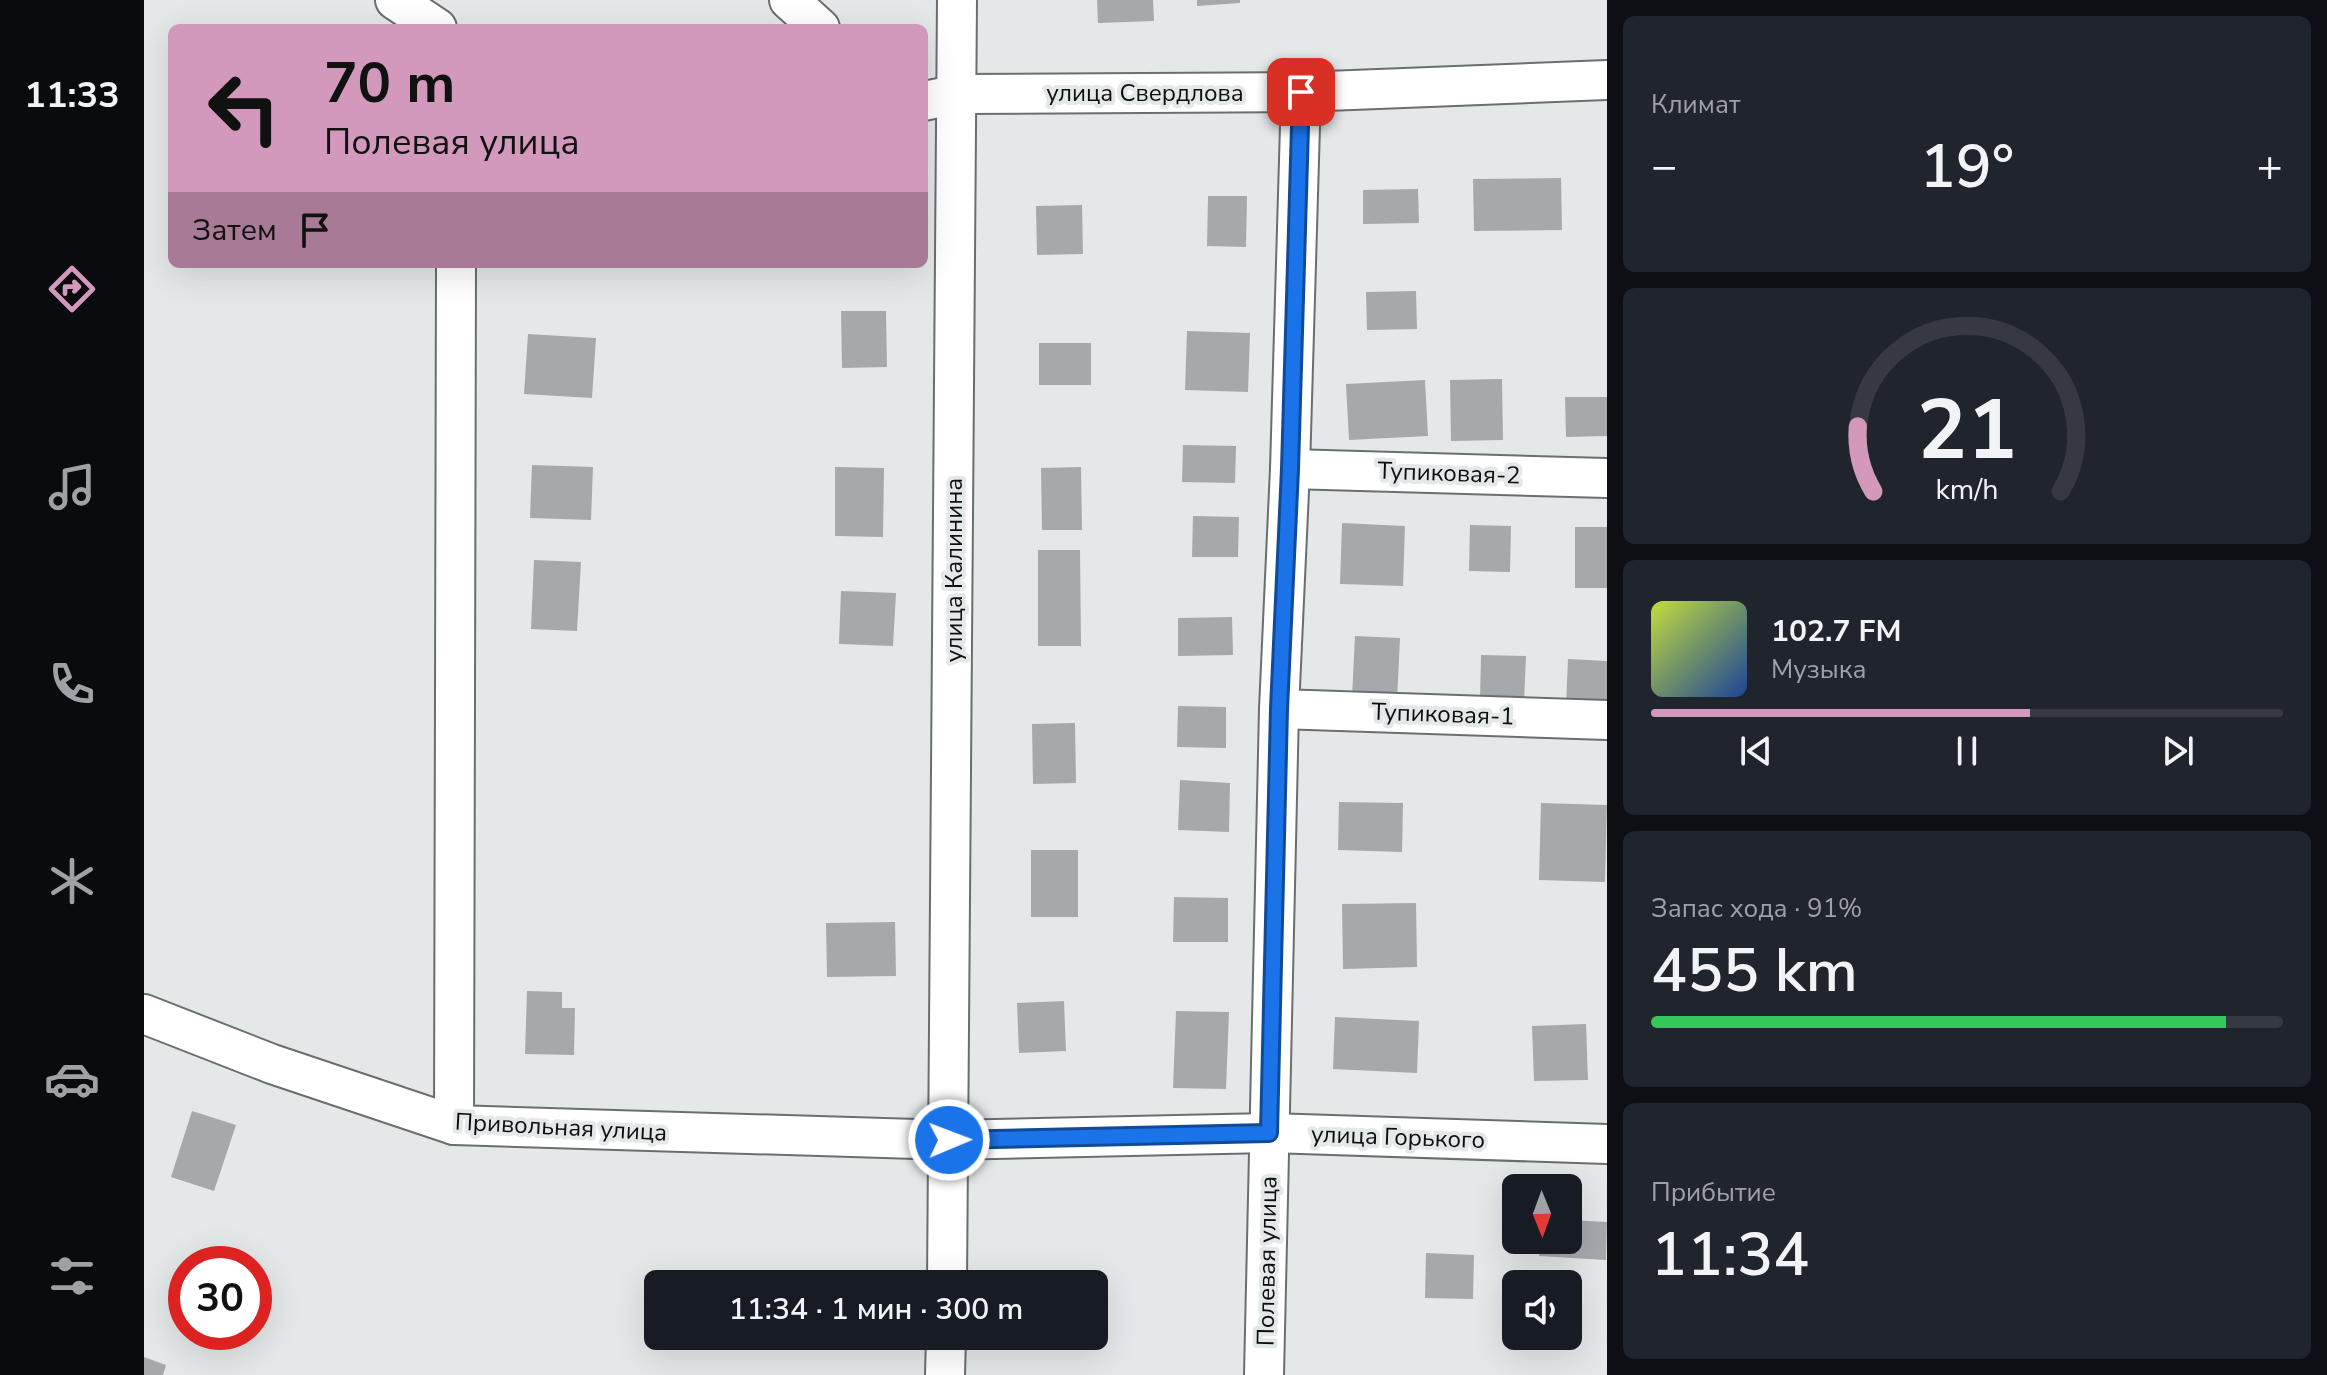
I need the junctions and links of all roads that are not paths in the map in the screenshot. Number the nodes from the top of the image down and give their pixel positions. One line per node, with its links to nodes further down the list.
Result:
1 (395, 0): 4 (street)
2 (789, 0): 5 (street)
3 (957, 0): 8 (street, улица Калинина)
4 (431, 24)
5 (816, 24)
6 (1607, 80): 7 (street, улица Свердлова)
7 (1301, 92): 8 (street, улица Свердлова); 10 (street, Полевая улица)
8 (935, 94): 17 (street, улица Калинина)
9 (456, 268): 15 (street)
10 (1290, 469): 11 (street, Тупиковая-2); 12 (street, Полевая улица)
11 (1607, 478)
12 (1279, 709): 13 (street, Тупиковая-1); 16 (street, Полевая улица)
13 (1607, 720)
14 (144, 1014): 15 (street, Привольная улица)
15 (454, 1125): 17 (street, Привольная улица)
16 (1269, 1133): 17 (street, улица Горького); 18 (street, улица Горького); 22 (street, Полевая улица)
17 (949, 1140): 19 (street, улица Калинина)
18 (1607, 1144)
19 (947, 1270)
20 (946, 1350): 21 (street)
21 (945, 1375)
22 (1264, 1375)

